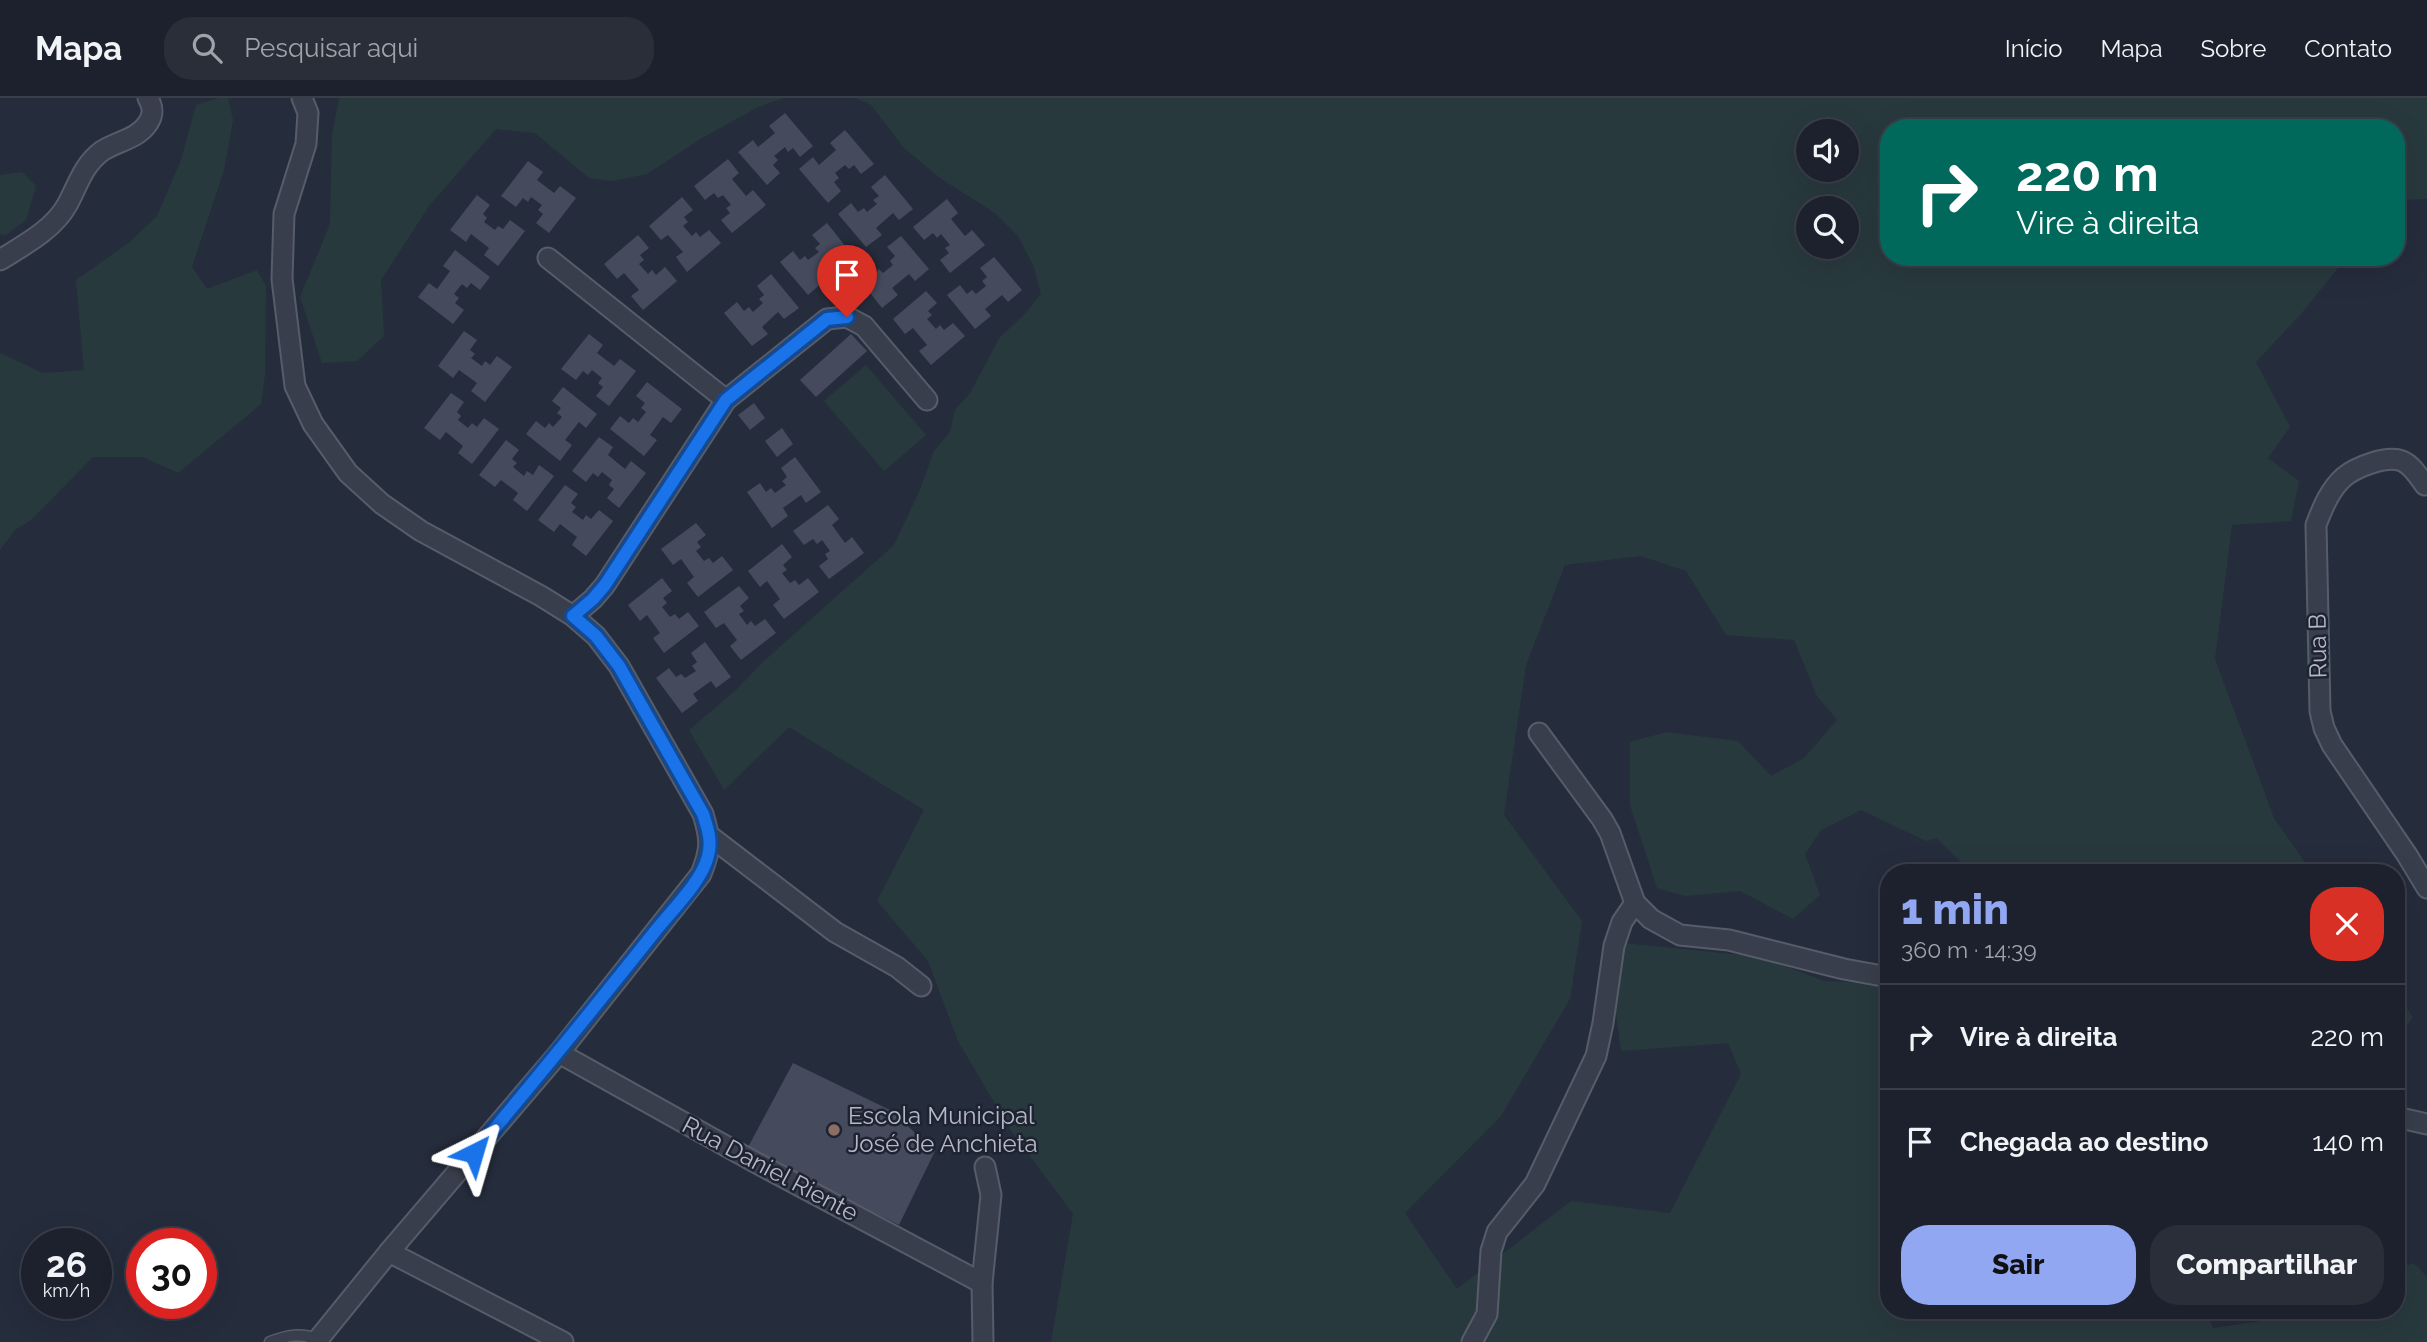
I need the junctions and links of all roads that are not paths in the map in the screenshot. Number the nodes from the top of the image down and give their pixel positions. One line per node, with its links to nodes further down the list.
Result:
1 (148, 98): 4 (street)
2 (302, 98): 8 (street)
3 (548, 258): 5 (street)
4 (0, 260)
5 (726, 400): 6 (street); 8 (street)
6 (927, 400)
7 (2425, 485): 11 (street, Rua B)
8 (573, 616): 10 (street)
9 (1539, 733): 12 (street)
10 (710, 837): 14 (street); 15 (street)
11 (2427, 888)
12 (1635, 903): 13 (street); 25 (street)
13 (1880, 976)
14 (921, 986)
15 (559, 1053): 19 (street); 20 (street, Rua Daniel Riente)
16 (2405, 1119): 17 (street)
17 (2427, 1124)
18 (985, 1167): 20 (street)
19 (388, 1252): 21 (street); 23 (street)
20 (982, 1283): 24 (street)
21 (318, 1340): 22 (lane)
22 (270, 1342)
23 (563, 1342)
24 (984, 1342)
25 (1472, 1342)

